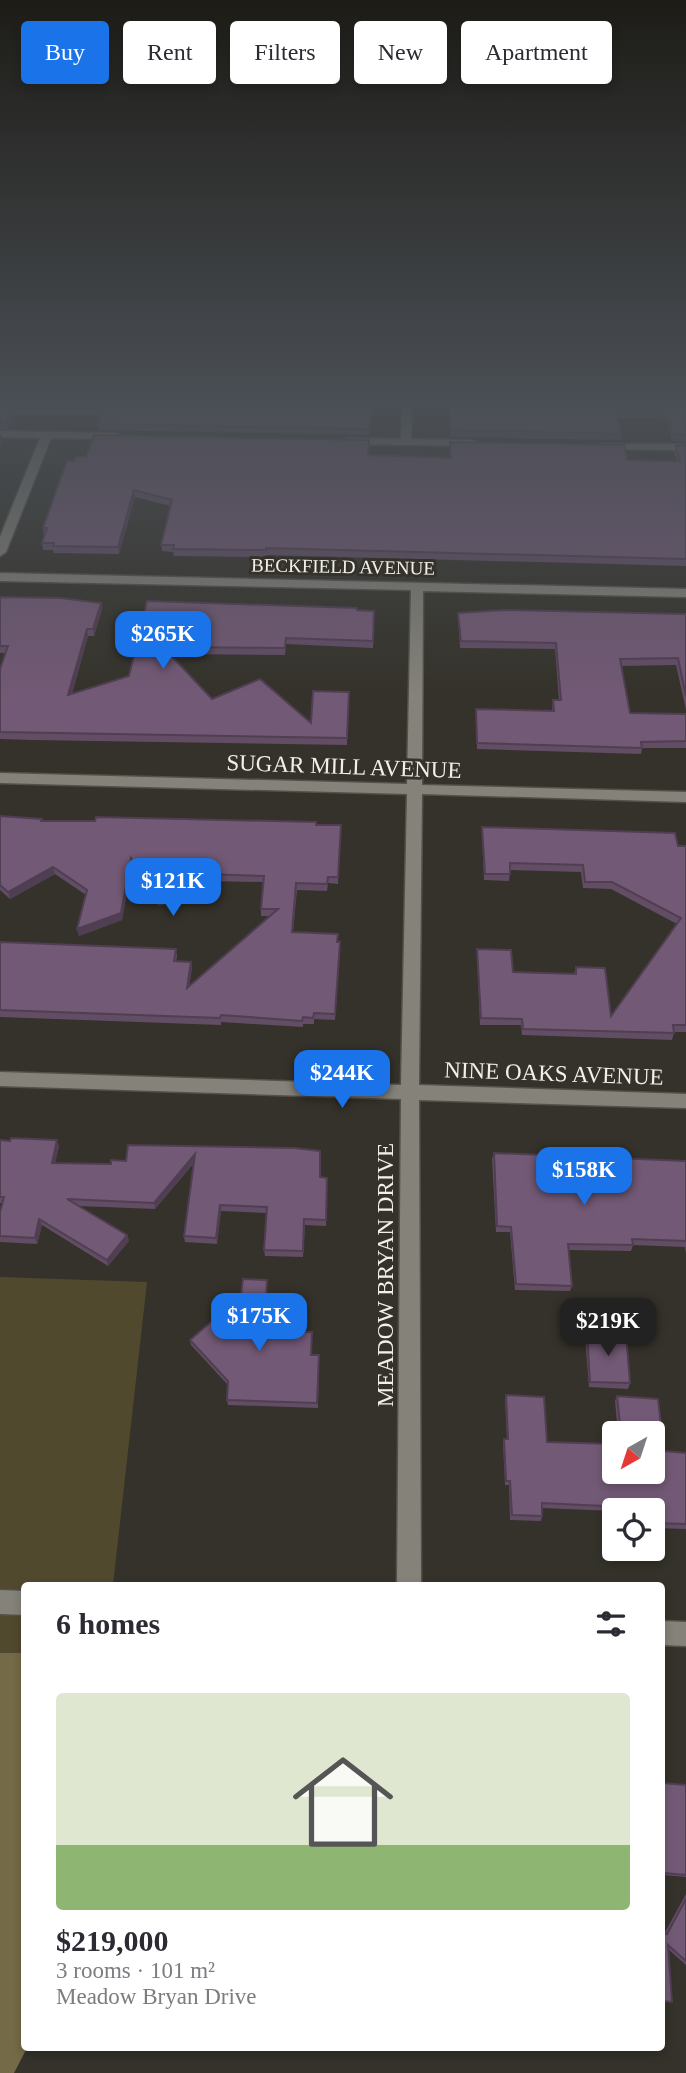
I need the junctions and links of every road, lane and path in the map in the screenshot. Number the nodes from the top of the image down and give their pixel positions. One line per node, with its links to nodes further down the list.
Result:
1 (21, 501): 2 (street)
2 (0, 552)
3 (0, 577): 4 (street, BECKFIELD AVENUE)
4 (416, 587): 5 (street, BECKFIELD AVENUE); 7 (street, MEADOW BRYAN DRIVE)
5 (686, 593)
6 (0, 778): 7 (street, SUGAR MILL AVENUE)
7 (414, 791): 8 (street, SUGAR MILL AVENUE); 10 (street, MEADOW BRYAN DRIVE)
8 (686, 797)
9 (0, 1079): 10 (street, NINE OAKS AVENUE)
10 (410, 1092): 11 (street, NINE OAKS AVENUE); 12 (street, MEADOW BRYAN DRIVE)
11 (686, 1101)
12 (409, 1582)
13 (0, 1602): 14 (street)
14 (21, 1603)
15 (665, 1633): 16 (street)
16 (686, 1634)

